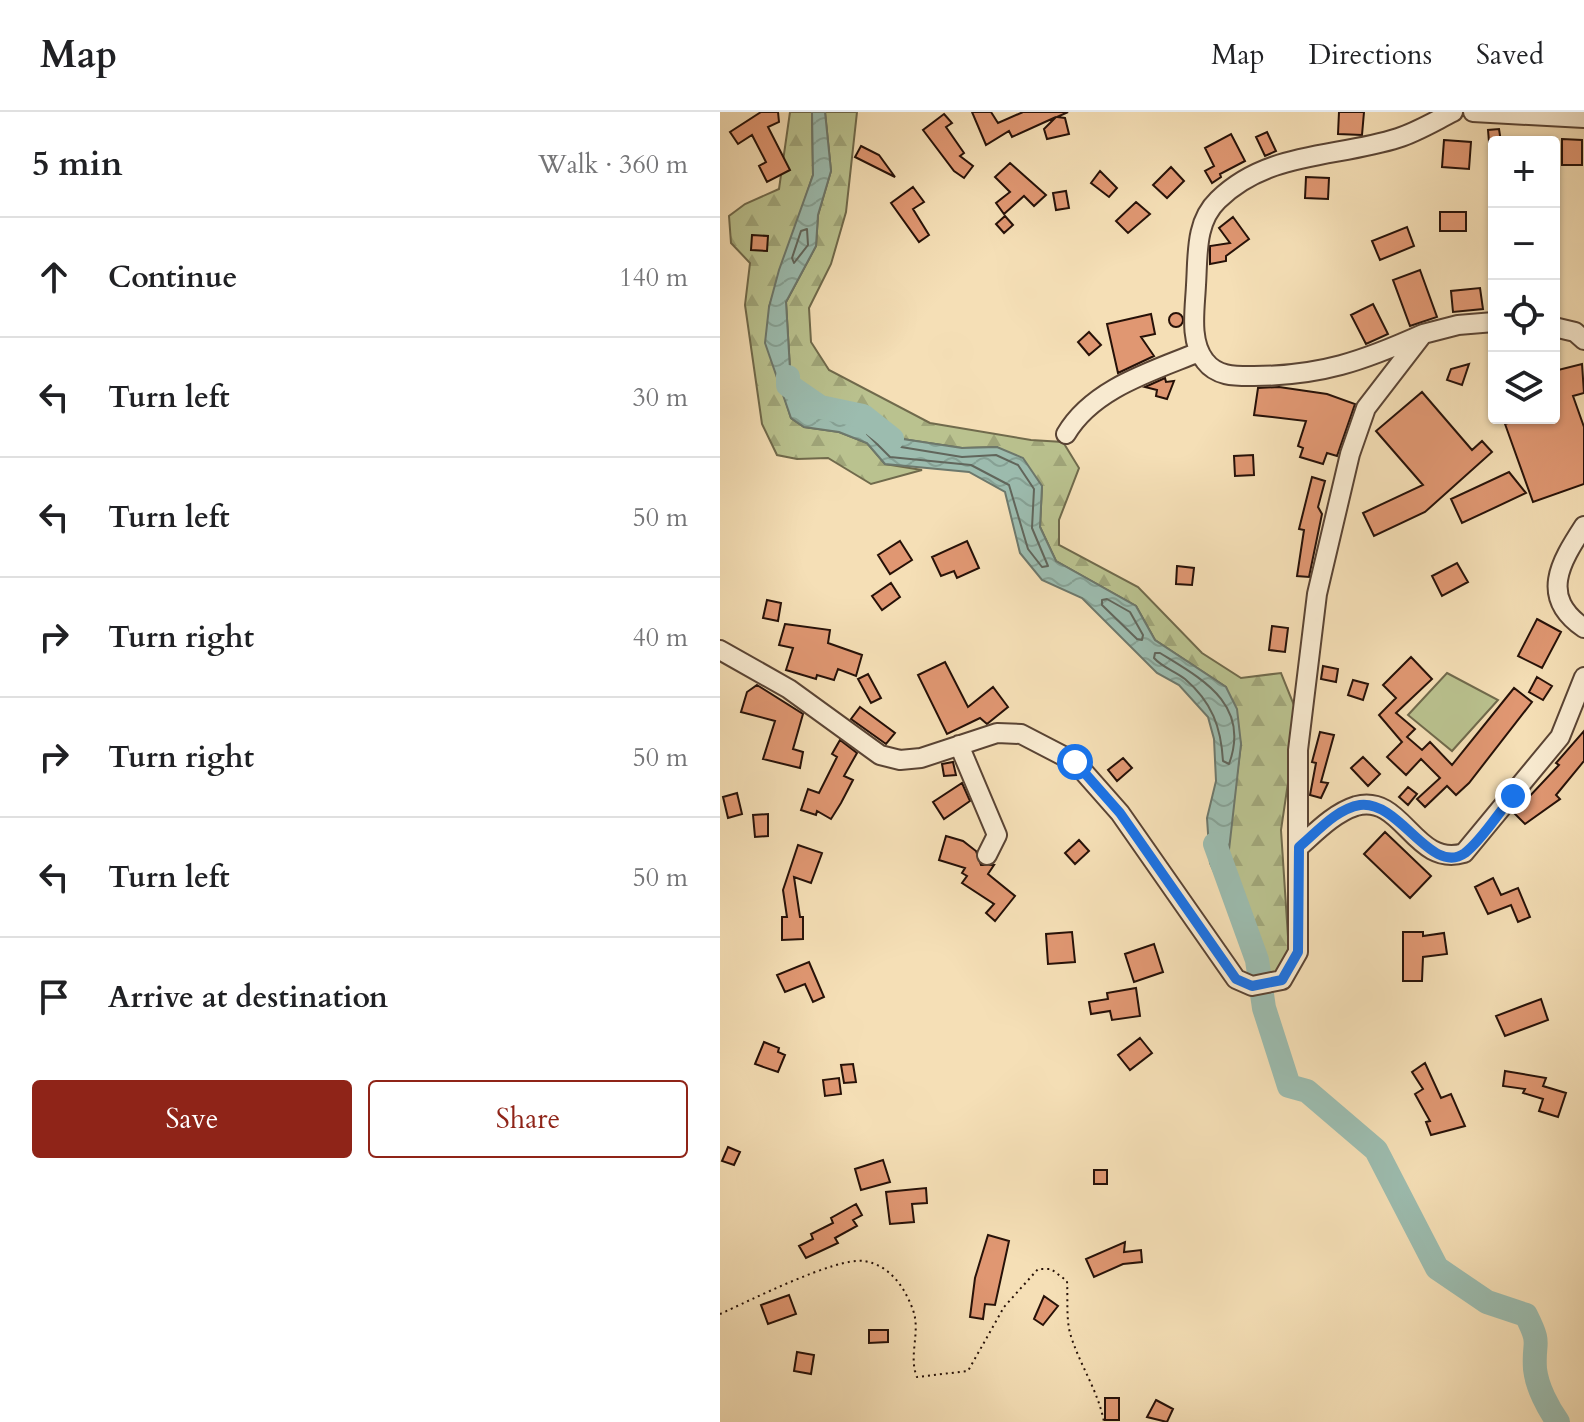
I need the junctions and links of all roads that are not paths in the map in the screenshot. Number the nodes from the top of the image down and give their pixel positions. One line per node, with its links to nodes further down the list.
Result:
1 (1453, 112): 8 (street)
2 (1473, 112): 3 (street)
3 (1584, 118)
4 (1488, 322): 6 (street)
5 (1560, 328): 7 (street)
6 (1423, 334): 8 (street); 15 (street)
7 (1584, 340)
8 (1199, 352): 9 (street)
9 (1066, 434)
10 (1584, 526): 11 (street)
11 (1584, 628)
12 (720, 650): 14 (street)
13 (1584, 677): 15 (street)
14 (959, 745): 15 (street); 16 (street)
15 (1299, 847)
16 (987, 855)

